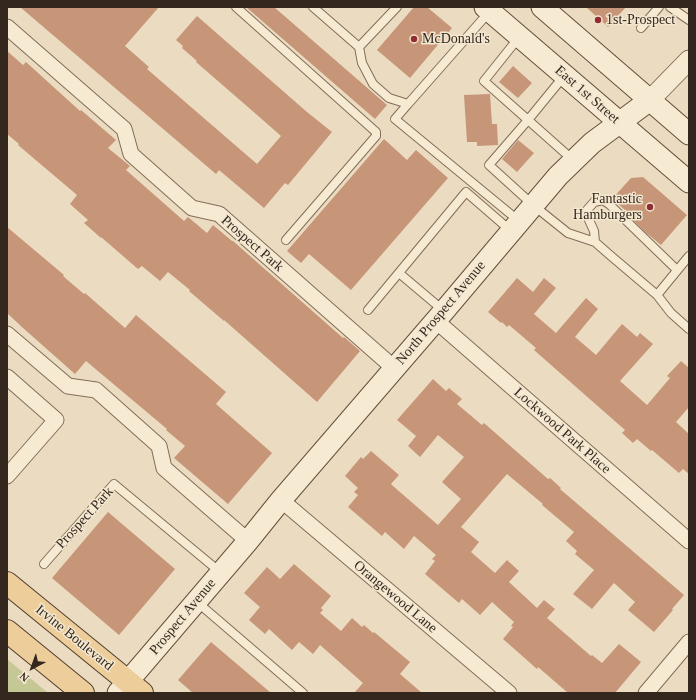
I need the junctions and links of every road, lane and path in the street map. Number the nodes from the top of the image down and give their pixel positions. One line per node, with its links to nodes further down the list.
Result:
1 (236, 7): 24 (lane)
2 (313, 7): 12 (lane)
3 (397, 7): 12 (lane)
4 (659, 7): 10 (lane)
5 (670, 7): 8 (lane)
6 (544, 8): 15 (main road)
7 (488, 9): 11 (main road, East 1st Street); 16 (lane)
8 (689, 20)
9 (7, 28): 34 (street, Prospect Park)
10 (641, 28)
11 (520, 36): 14 (main road, East 1st Street); 17 (lane)
12 (359, 47): 16 (lane)
13 (689, 60): 15 (street)
14 (565, 76): 17 (lane); 18 (main road, East 1st Street)
15 (650, 100): 18 (main road, North Prospect Avenue); 19 (main road)
16 (408, 104): 23 (lane)
17 (528, 120): 20 (lane); 22 (lane)
18 (620, 122): 20 (main road, North Prospect Avenue); 21 (main road, East 1st Street)
19 (689, 134)
20 (574, 160): 22 (main road, North Prospect Avenue)
21 (689, 182)
22 (533, 205): 23 (main road, North Prospect Avenue); 25 (lane)
23 (515, 226): 28 (lane); 31 (main road, North Prospect Avenue)
24 (286, 240)
25 (595, 242): 27 (lane); 29 (lane)
26 (689, 256): 27 (lane)
27 (677, 270): 29 (lane)
28 (399, 273): 30 (lane); 31 (lane)
29 (657, 295): 32 (lane)
30 (368, 310)
31 (439, 315): 34 (main road, North Prospect Avenue); 39 (street, Lockwood Park Place)
32 (689, 329)
33 (7, 334): 38 (street)
34 (394, 368): 37 (main road, North Prospect Avenue)
35 (7, 377): 36 (street)
36 (7, 476)
37 (281, 500): 38 (main road, North Prospect Avenue); 49 (street, Orangewood Lane)
38 (248, 541): 41 (main road, Prospect Avenue)
39 (689, 541)
40 (44, 564): 41 (lane, Prospect Park)
41 (220, 573): 43 (main road, Prospect Avenue)
42 (7, 583): 46 (main road, Irvine Boulevard)
43 (196, 602): 46 (main road, Prospect Avenue); 48 (lane)
44 (7, 631): 47 (main road)
45 (689, 642): 50 (street)
46 (129, 689)
47 (83, 693)
48 (303, 693)
49 (509, 693)
50 (646, 693)

